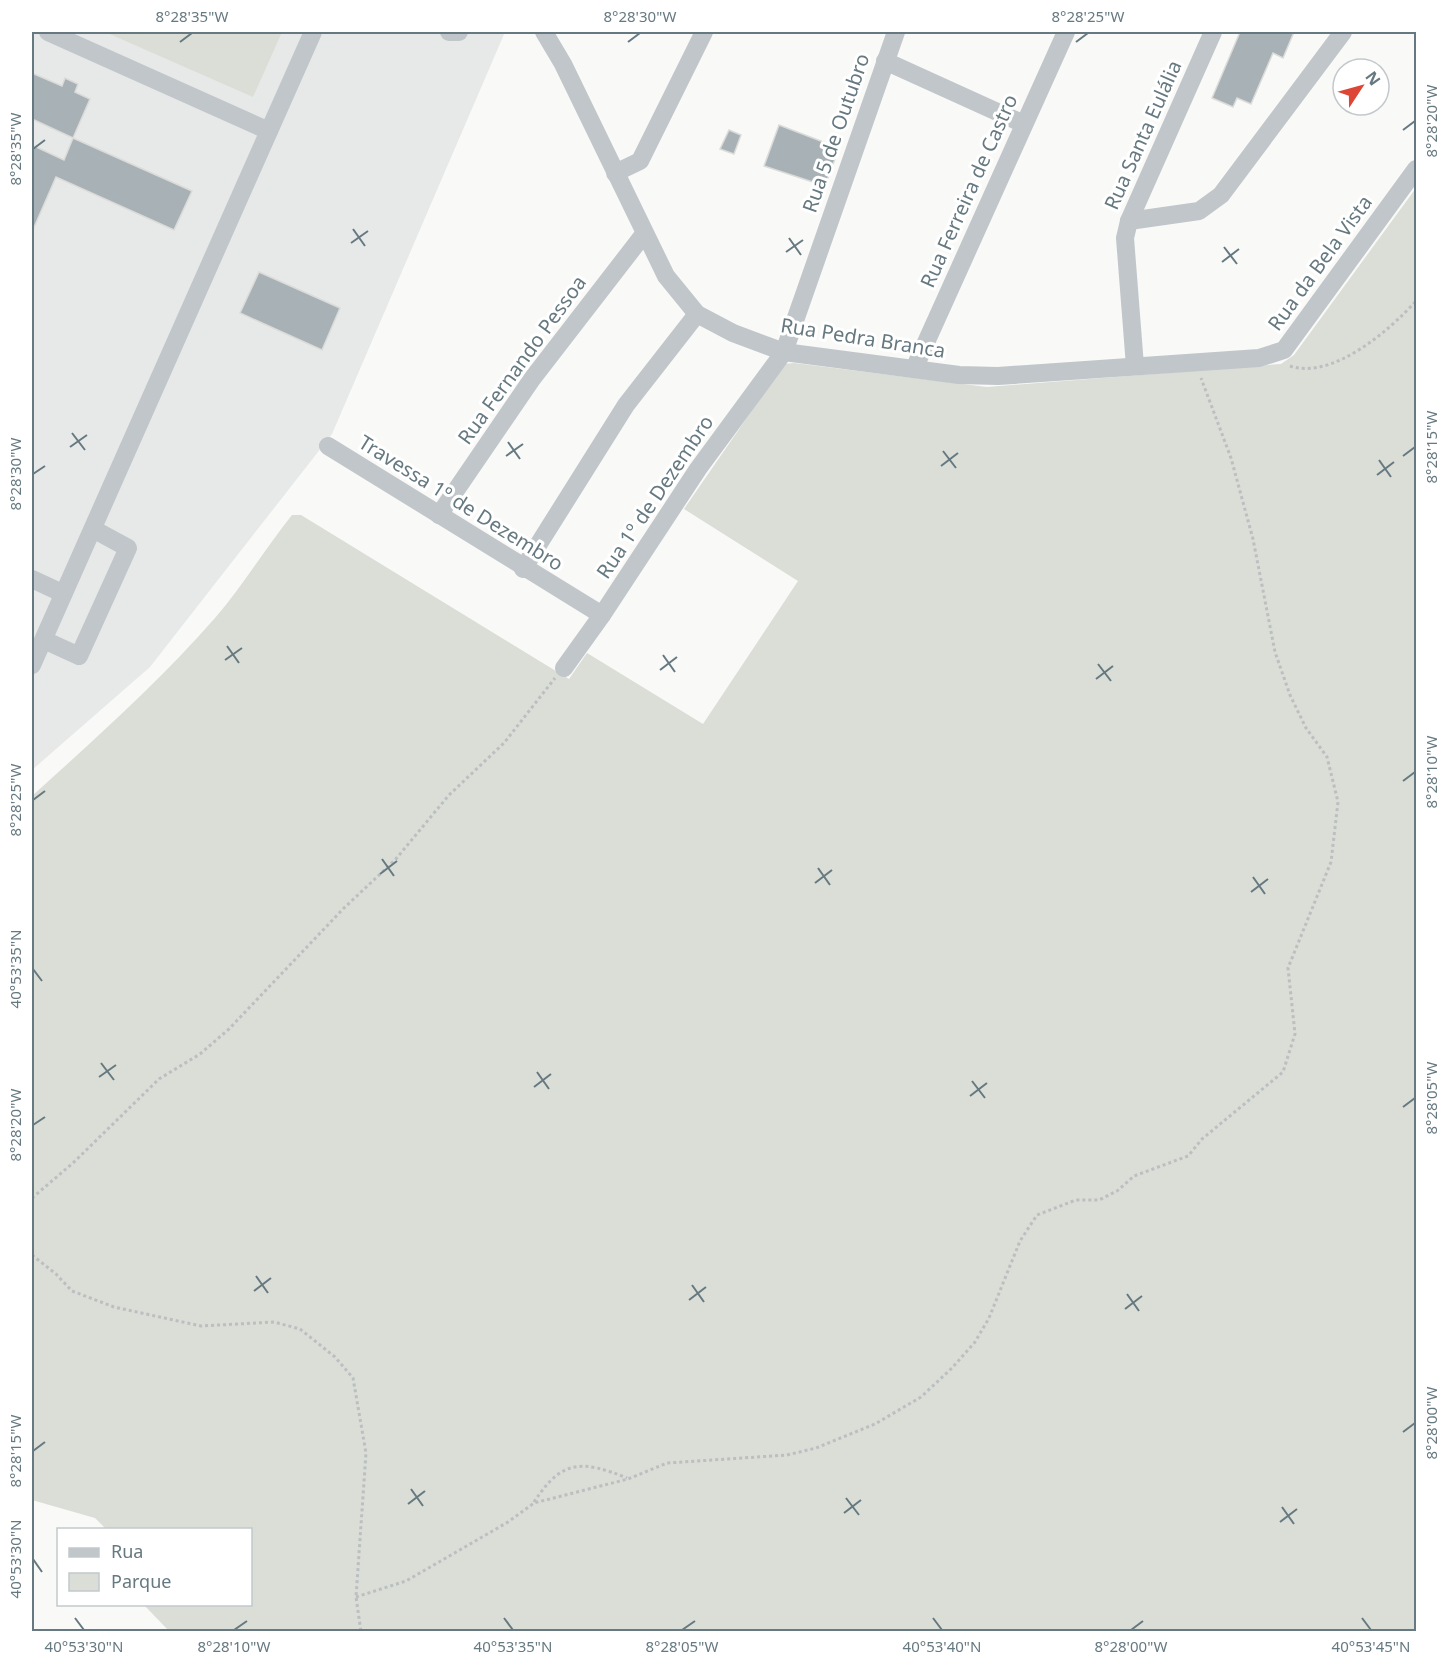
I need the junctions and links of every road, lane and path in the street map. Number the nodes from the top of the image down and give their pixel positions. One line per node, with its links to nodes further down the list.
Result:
1 (48, 32): 13 (street)
2 (313, 32): 13 (street)
3 (449, 32): 4 (street)
4 (459, 32)
5 (544, 32): 15 (street, Rua Pedra Branca)
6 (704, 32): 15 (street)
7 (896, 32): 11 (street, Rua 5 de Outubro)
8 (1066, 32): 12 (street, Rua Ferreira de Castro)
9 (1213, 32): 16 (street, Rua Santa Eulália)
10 (1343, 32): 16 (street)
11 (885, 61): 12 (street); 20 (street, Rua 5 de Outubro)
12 (1024, 124): 24 (street, Rua Ferreira de Castro)
13 (268, 131): 27 (street)
14 (1416, 169): 21 (street, Rua da Bela Vista)
15 (615, 173): 17 (street, Rua Pedra Branca)
16 (1129, 221): 23 (street, Rua Santa Eulália)
17 (644, 234): 19 (street, Rua Pedra Branca); 26 (street, Rua Fernando Pessoa)
18 (1416, 301): 21 (path)
19 (697, 314): 20 (street, Rua Pedra Branca); 28 (street)
20 (784, 352): 24 (street, Rua Pedra Branca); 31 (street, Rua 1º de Dezembro)
21 (1259, 358): 22 (street, Rua da Bela Vista)
22 (1196, 362): 23 (street, Rua da Bela Vista); 37 (path)
23 (1135, 366): 24 (street, Rua Pedra Branca)
24 (914, 369)
25 (328, 446): 26 (street, Travessa 1º de Dezembro)
26 (439, 515): 28 (street, Travessa 1º de Dezembro)
27 (93, 529): 30 (street); 32 (street)
28 (523, 569): 31 (street, Travessa 1º de Dezembro)
29 (32, 579): 30 (street)
30 (62, 593): 32 (street)
31 (602, 615): 34 (street, Rua 1º de Dezembro)
32 (44, 640): 33 (street)
33 (32, 665)
34 (564, 668): 35 (path)
35 (32, 1198)
36 (32, 1255): 39 (path)
37 (628, 1479): 38 (path); 38 (path)
38 (534, 1503): 39 (path)
39 (356, 1597): 40 (path)
40 (361, 1632)

